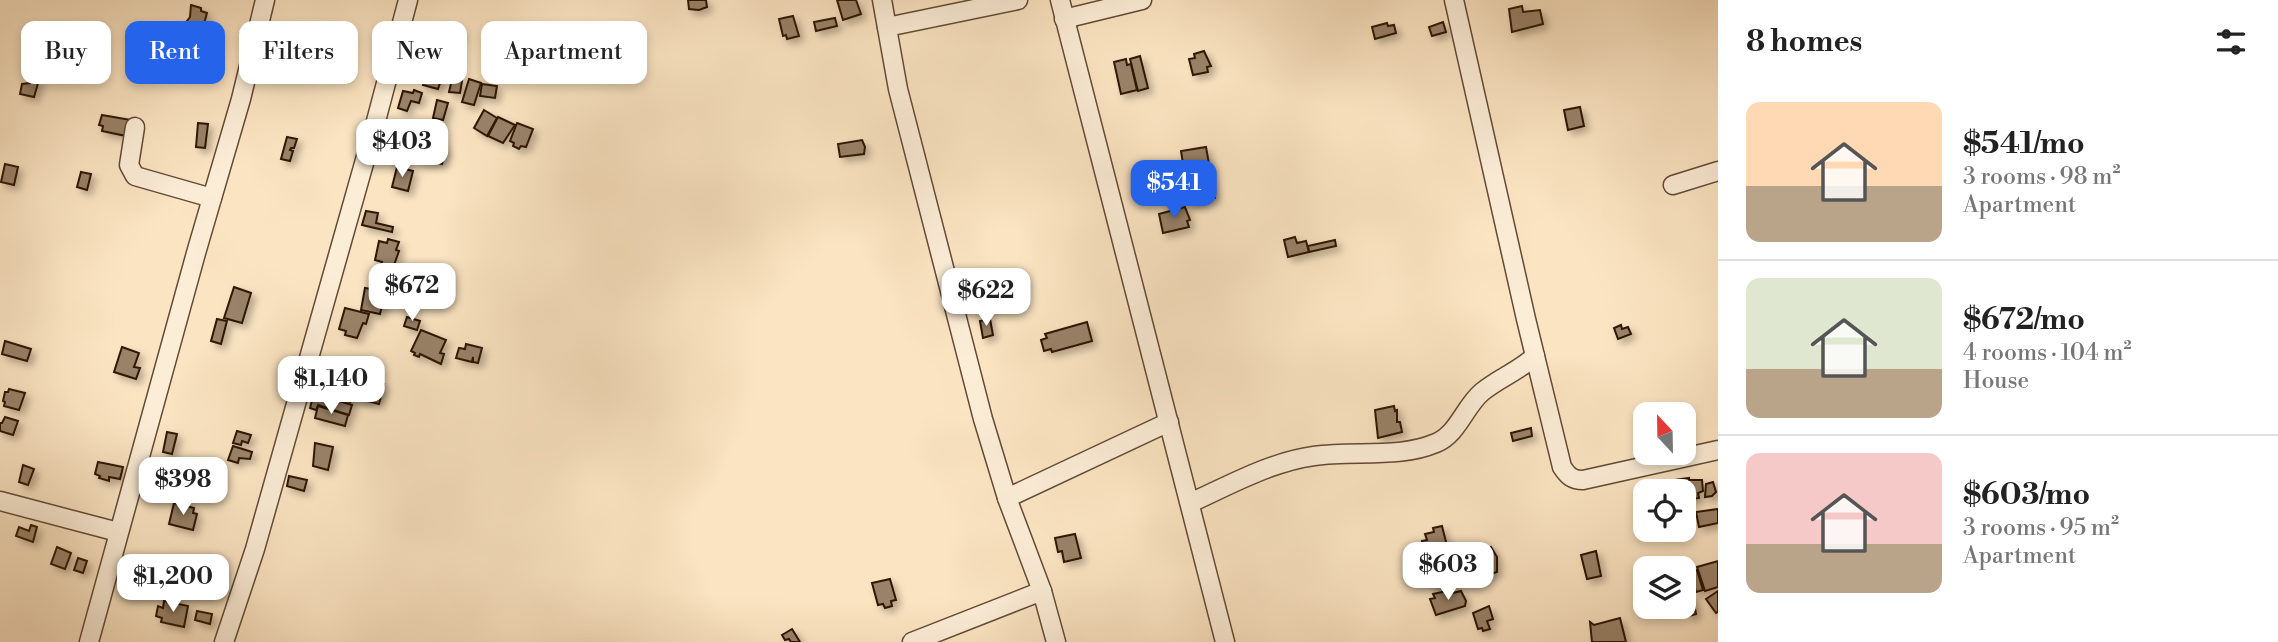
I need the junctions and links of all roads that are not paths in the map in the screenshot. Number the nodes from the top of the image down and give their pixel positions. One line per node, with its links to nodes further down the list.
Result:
1 (264, 0): 13 (street)
2 (408, 0): 23 (street)
3 (882, 0): 9 (street)
4 (1018, 0): 9 (street)
5 (1060, 0): 8 (street)
6 (1142, 0): 8 (street)
7 (1454, 0): 14 (street)
8 (1064, 19): 15 (street)
9 (887, 27): 17 (street)
10 (135, 127): 13 (street)
11 (1718, 171): 12 (street)
12 (1673, 185)
13 (212, 198): 20 (street)
14 (1535, 356): 16 (street); 19 (street)
15 (1169, 422): 17 (street); 19 (street)
16 (1718, 450)
17 (1007, 498): 21 (street)
18 (0, 501): 20 (street)
19 (1190, 503): 26 (street)
20 (118, 532): 22 (street)
21 (1041, 591): 24 (street); 25 (street)
22 (89, 642)
23 (224, 642)
24 (912, 642)
25 (1056, 642)
26 (1225, 642)

